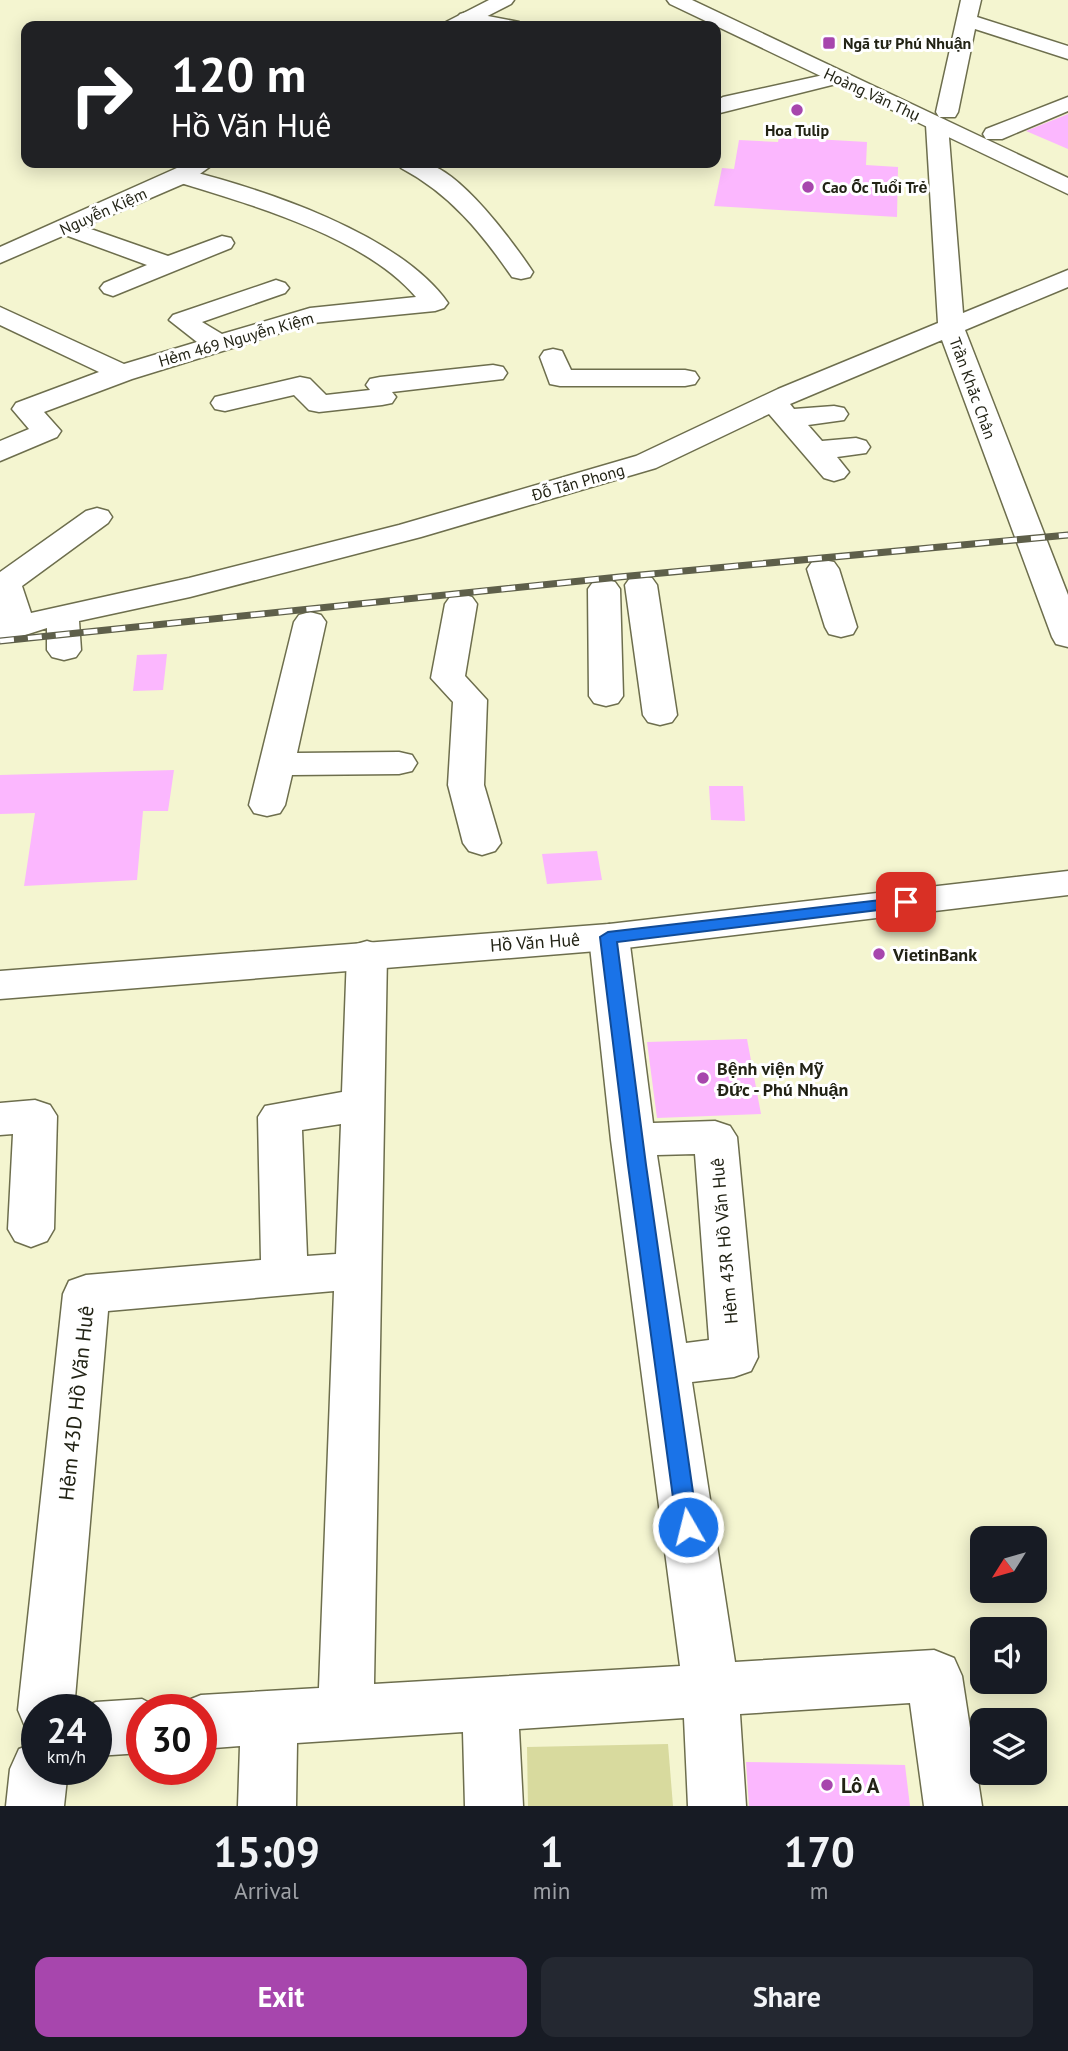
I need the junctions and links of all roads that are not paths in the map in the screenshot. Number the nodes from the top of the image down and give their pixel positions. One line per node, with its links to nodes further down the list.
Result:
1 (505, 0): 5 (street)
2 (677, 0): 6 (street, Hoàng Văn Thụ)
3 (709, 0): 12 (street, Hoàng Văn Thụ)
4 (969, 10): 8 (street); 12 (street, Trần Khắc Chân)
5 (462, 21)
6 (720, 21)
7 (721, 22): 9 (street, Hoàng Văn Thụ)
8 (1068, 53)
9 (836, 78): 10 (street); 12 (street, Hoàng Văn Thụ)
10 (721, 106)
11 (1066, 106): 13 (street)
12 (942, 118): 13 (street, Hoàng Văn Thụ); 18 (street, Hoàng Văn Thụ); 28 (street, Trần Khắc Chân)
13 (994, 134): 16 (street, Hoàng Văn Thụ)
14 (196, 168): 17 (street, Nguyễn Kiệm)
15 (417, 168): 23 (street)
16 (1068, 168)
17 (182, 176): 19 (street, Nguyễn Kiệm); 29 (street, Hẻm 469 Nguyễn Kiệm)
18 (1068, 187)
19 (65, 227): 21 (street, Nguyễn Kiệm); 22 (street)
20 (222, 243): 22 (street)
21 (0, 256)
22 (169, 265): 25 (street)
23 (521, 272)
24 (1068, 278): 28 (street, Đỗ Tấn Phong)
25 (113, 288)
26 (276, 288): 29 (street)
27 (0, 315): 31 (street)
28 (951, 328): 35 (street, Đỗ Tấn Phong); 48 (street, Trần Khắc Chân)
29 (219, 344): 31 (street, Hẻm 469 Nguyễn Kiệm)
30 (553, 357): 33 (street)
31 (122, 373): 38 (street, Hẻm 469 Nguyễn Kiệm)
32 (493, 373): 34 (street)
33 (685, 378)
34 (225, 403)
35 (781, 410): 36 (street); 37 (street); 44 (street, Đỗ Tấn Phong)
36 (834, 414)
37 (856, 447)
38 (0, 452)
39 (97, 517): 47 (street)
40 (823, 569): 46 (street)
41 (641, 585): 51 (street)
42 (604, 589): 50 (street)
43 (461, 604): 55 (street)
44 (64, 617): 47 (street, Đỗ Tấn Phong); 49 (street)
45 (310, 622): 53 (street)
46 (841, 627)
47 (10, 628)
48 (1068, 637)
49 (64, 650)
50 (606, 696)
51 (660, 716)
52 (399, 763): 53 (street)
53 (277, 764): 54 (street)
54 (267, 806)
55 (481, 843)
56 (1068, 883): 57 (street, Hồ Văn Huê)
57 (608, 937): 58 (street, Hồ Văn Huê); 62 (street)
58 (367, 954): 59 (street, Hồ Văn Huê); 60 (street)
59 (0, 985)
60 (363, 1105): 64 (street); 65 (street)
61 (0, 1119): 63 (street)
62 (634, 1140): 66 (street); 66 (street, Hẻm 43R Hồ Văn Huê)
63 (31, 1229)
64 (359, 1270): 65 (street, Hẻm 43D Hồ Văn Huê); 70 (street)
65 (285, 1278): 68 (street, Hẻm 43D Hồ Văn Huê)
66 (664, 1364): 67 (street)
67 (711, 1690): 69 (street); 77 (street); 78 (street)
68 (48, 1694)
69 (490, 1703): 70 (street); 76 (street)
70 (346, 1713): 71 (street)
71 (269, 1718): 72 (street); 75 (street)
72 (217, 1721)
73 (37, 1785): 74 (street)
74 (35, 1806)
75 (267, 1806)
76 (494, 1806)
77 (717, 1806)
78 (953, 1806)

